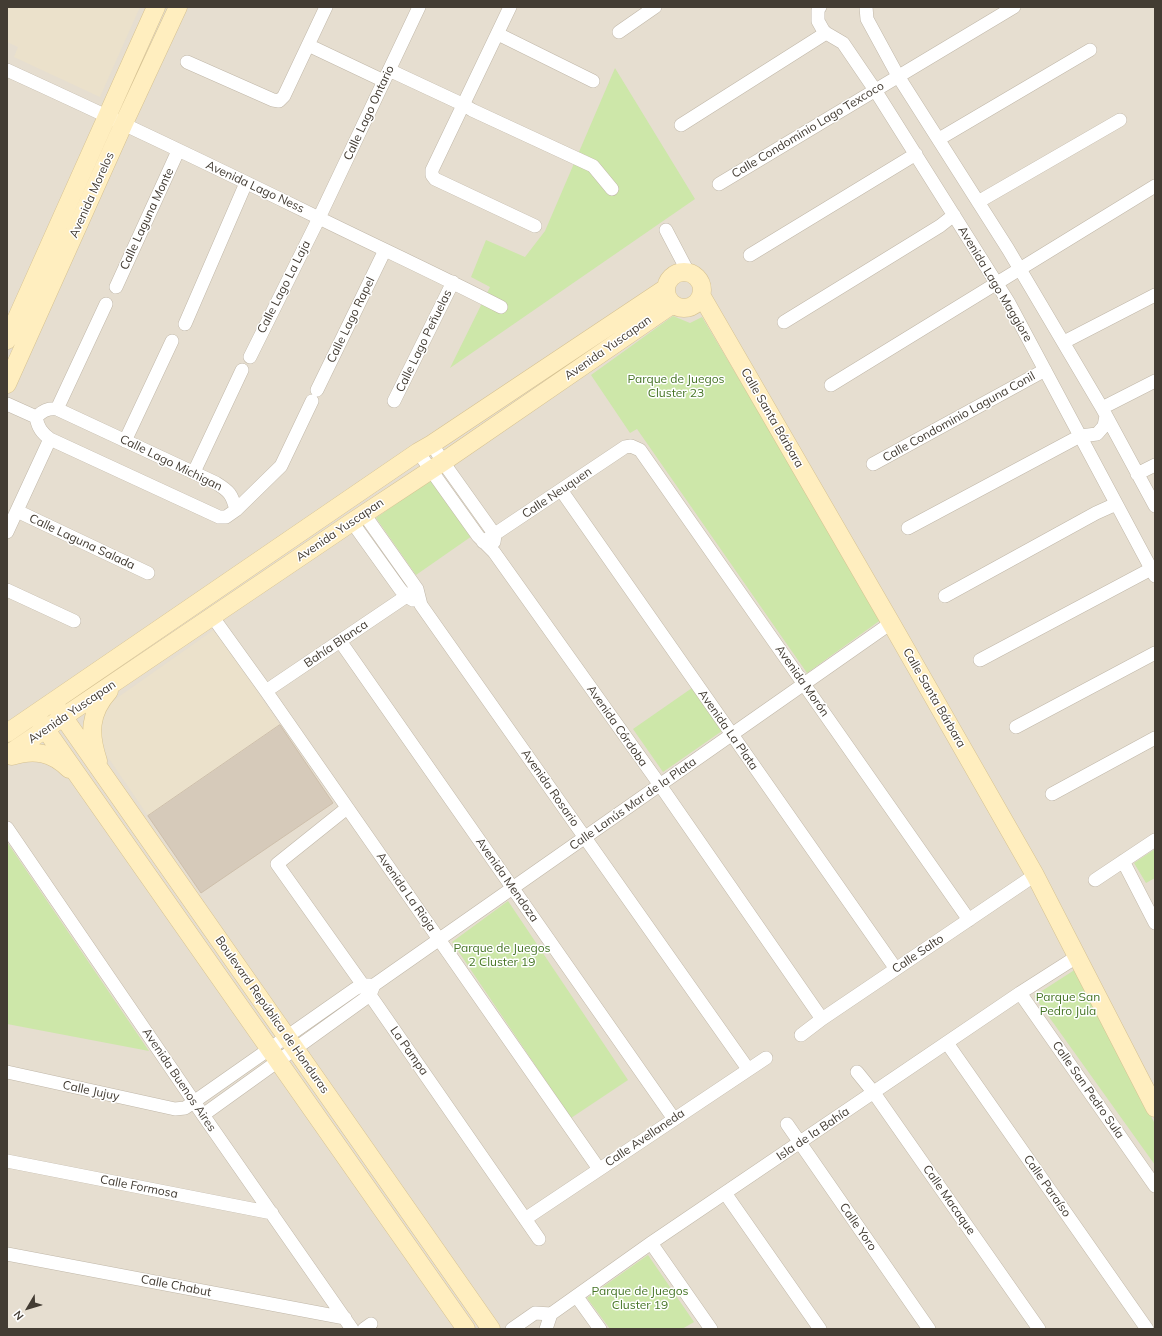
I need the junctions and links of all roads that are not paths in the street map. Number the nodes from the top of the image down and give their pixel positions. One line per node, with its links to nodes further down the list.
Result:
1 (156, 7): 22 (street, Avenida Morelos)
2 (178, 7): 24 (street, Avenida Morelos)
3 (419, 7): 17 (street, Calle Lago Ontario)
4 (510, 7): 11 (street)
5 (655, 7): 10 (street)
6 (820, 7): 12 (street)
7 (1014, 7): 18 (street, Calle Condominio Lago Texcoco)
8 (323, 8): 13 (street)
9 (868, 8): 18 (street)
10 (619, 32)
11 (498, 34): 19 (street); 21 (street)
12 (826, 34): 20 (street, Avenida Lago Maggiore); 25 (street)
13 (308, 45): 15 (street); 17 (street)
14 (1090, 50): 26 (street)
15 (187, 62)
16 (7, 70): 22 (street, Avenida Lago Ness)
17 (387, 75): 21 (street); 35 (street, Calle Lago Ontario)
18 (898, 76): 20 (street, Calle Condominio Lago Texcoco); 26 (street)
19 (593, 81)
20 (875, 90): 28 (street, Avenida Lago Maggiore); 30 (street, Calle Condominio Lago Texcoco)
21 (464, 105): 32 (street); 36 (street)
22 (108, 116): 24 (street, Avenida Lago Ness); 52 (street, Avenida Morelos)
23 (1120, 120): 33 (street)
24 (124, 123): 27 (street, Avenida Lago Ness); 58 (street, Avenida Morelos)
25 (681, 125)
26 (939, 139): 33 (street)
27 (178, 151): 29 (street, Avenida Lago Ness); 44 (street, Calle Laguna Monte)
28 (916, 154): 34 (street, Avenida Lago Maggiore); 39 (street)
29 (246, 183): 35 (street, Avenida Lago Ness); 51 (street)
30 (719, 184)
31 (1155, 186): 40 (street)
32 (612, 189)
33 (978, 202): 40 (street)
34 (954, 215): 43 (street, Avenida Lago Maggiore); 50 (street)
35 (319, 218): 38 (street, Avenida Lago Ness); 55 (street, Calle Lago La Laja)
36 (535, 226)
37 (666, 230): 41 (street)
38 (385, 250): 42 (street, Avenida Lago Ness); 79 (street, Calle Lago Rapel)
39 (750, 255)
40 (1019, 268): 43 (street); 54 (street)
41 (688, 272): 46 (street); 47 (street)
42 (453, 282): 49 (street, Avenida Lago Ness); 61 (street, Calle Lago Peñuelas)
43 (997, 283): 57 (street, Avenida Lago Maggiore); 60 (street)
44 (116, 287)
45 (1155, 295): 54 (street)
46 (669, 296): 47 (street); 70 (street, Avenida Yuscapan); 73 (street, Avenida Yuscapan)
47 (701, 296): 96 (street, Calle Santa Bárbara)
48 (106, 304): 63 (street)
49 (501, 307)
50 (784, 322)
51 (185, 324)
52 (7, 340)
53 (172, 340): 68 (street)
54 (1064, 342): 64 (street)
55 (250, 357)
56 (242, 370): 74 (street)
57 (1045, 370): 66 (street, Avenida Lago Maggiore); 71 (street, Calle Condominio Laguna Conil)
58 (9, 375)
59 (1155, 381): 64 (street)
60 (831, 385)
61 (394, 401)
62 (7, 404): 65 (street)
63 (57, 409): 65 (street); 68 (street, Calle Lago Michigan)
64 (1104, 412): 66 (street); 75 (street)
65 (36, 417): 67 (street)
66 (1080, 436): 77 (street, Avenida Lago Maggiore); 82 (street)
67 (50, 440): 79 (street); 80 (street)
68 (125, 441): 74 (street, Calle Lago Michigan)
69 (632, 446): 76 (street, Calle Neuquen); 101 (street, Avenida Morón)
70 (425, 448): 73 (street, Avenida Córdoba); 103 (street, Avenida Yuscapan)
71 (874, 464)
72 (1155, 465): 75 (street)
73 (437, 466): 81 (street, Avenida Yuscapan); 84 (street, Avenida Córdoba); 85 (street, Avenida Córdoba)
74 (194, 472): 79 (street, Calle Lago Michigan)
75 (1137, 474): 78 (street)
76 (561, 490): 84 (street, Calle Neuquen); 109 (street, Avenida La Plata)
77 (1116, 504): 88 (street, Avenida Lago Maggiore); 92 (street)
78 (1155, 506)
79 (236, 510)
80 (17, 511): 83 (street); 87 (street, Calle Laguna Salada)
81 (358, 518): 89 (street, Avenida Rosario); 91 (street, Avenida Rosario); 94 (street, Avenida Yuscapan)
82 (908, 528)
83 (7, 532)
84 (495, 534): 85 (street, Calle Neuquen); 86 (street)
85 (483, 542): 86 (street, Avenida Córdoba)
86 (494, 552): 114 (street, Avenida Córdoba)
87 (148, 573)
88 (1153, 573): 99 (street)
89 (417, 589): 91 (street, Bahía Blanca); 93 (street, Avenida Rosario)
90 (7, 590): 95 (street)
91 (406, 596): 93 (street, Avenida Rosario); 97 (street, Bahía Blanca)
92 (945, 596)
93 (421, 605): 118 (street, Avenida Rosario)
94 (212, 616): 100 (street, Avenida Yuscapan); 102 (street, Avenida La Rioja)
95 (74, 621)
96 (891, 623): 101 (street, Calle Lanús Mar de la Plata); 121 (street, Calle Santa Bárbara)
97 (340, 641): 102 (street, Bahía Blanca); 123 (street, Avenida Mendoza)
98 (1155, 653): 106 (street)
99 (980, 660)
100 (120, 679): 105 (street, Avenida Yuscapan); 112 (street)
101 (804, 684): 109 (street, Calle Lanús Mar de la Plata); 124 (street, Avenida Morón)
102 (266, 691): 116 (street, Avenida La Rioja)
103 (53, 702): 104 (street, Avenida Yuscapan); 105 (street, Boulevard República de Honduras)
104 (35, 714): 107 (street, Boulevard República de Honduras); 108 (street, Avenida Yuscapan)
105 (63, 717): 107 (street, Avenida Yuscapan); 112 (street, Boulevard República de Honduras)
106 (1016, 727)
107 (45, 729): 111 (street, Avenida Yuscapan); 113 (street, Boulevard República de Honduras)
108 (7, 733)
109 (732, 735): 114 (street, Calle Lanús Mar de la Plata); 128 (street, Avenida La Plata)
110 (1155, 738): 115 (street)
111 (7, 756): 113 (street)
112 (100, 770): 133 (street, Boulevard República de Honduras)
113 (83, 783): 135 (street, Boulevard República de Honduras)
114 (660, 785): 118 (street, Calle Lanús Mar de la Plata); 131 (street, Avenida Córdoba)
115 (1052, 794)
116 (347, 808): 126 (street, Avenida La Rioja); 129 (street, La Pampa)
117 (7, 828): 141 (street, Avenida Buenos Aires)
118 (585, 838): 123 (street, Calle Lanús Mar de la Plata); 137 (street, Avenida Rosario)
119 (1155, 840): 120 (street)
120 (1123, 861): 122 (street); 125 (street)
121 (1035, 875): 124 (street, Calle Salto); 127 (street, Calle Santa Bárbara)
122 (1094, 880)
123 (512, 888): 126 (street, Calle Lanús Mar de la Plata); 145 (street, Avenida Mendoza)
124 (969, 920): 128 (street, Calle Salto)
125 (1155, 923)
126 (439, 940): 129 (street, Calle Lanús Mar de la Plata); 149 (street, Avenida La Rioja)
127 (1078, 956): 130 (street, Isla de la Bahía); 142 (street, Calle Santa Bárbara)
128 (896, 969): 131 (street, Calle Salto)
129 (369, 988): 133 (street, Calle Lanús Mar de la Plata); 153 (street, La Pampa)
130 (1020, 993): 134 (street, Isla de la Bahía); 150 (street, Calle San Pedro Sula)
131 (822, 1019): 132 (street, Calle Salto)
132 (801, 1035)
133 (291, 1042): 135 (street, Calle Lanús Mar de la Plata); 162 (street, Boulevard República de Honduras)
134 (947, 1043): 140 (street, Isla de la Bahía); 170 (street, Calle Paraíso)
135 (274, 1055): 141 (street, Calle Lanús Mar de la Plata); 144 (street, Calle Lanús Mar de la Plata); 161 (street, Boulevard República de Honduras)
136 (766, 1058): 137 (street, Calle Avellaneda)
137 (748, 1069): 145 (street, Calle Avellaneda)
138 (7, 1072): 143 (street, Calle Jujuy)
139 (857, 1072): 140 (street, Calle Macaque)
140 (874, 1093): 147 (street, Isla de la Bahía); 169 (street, Calle Macaque)
141 (194, 1102): 143 (street, Calle Lanús Mar de la Plata); 144 (street, Avenida Buenos Aires)
142 (1155, 1108)
143 (175, 1109)
144 (202, 1115): 152 (street, Avenida Buenos Aires)
145 (674, 1119): 149 (street, Calle Avellaneda)
146 (787, 1124): 147 (street, Calle Yoro)
147 (800, 1143): 151 (street, Isla de la Bahía); 168 (street, Calle Yoro)
148 (7, 1161): 152 (street, Calle Formosa)
149 (599, 1169): 153 (street, Calle Avellaneda)
150 (1155, 1186)
151 (725, 1193): 155 (street, Isla de la Bahía); 167 (street)
152 (272, 1213): 159 (street, Avenida Buenos Aires)
153 (525, 1219): 154 (street, La Pampa)
154 (539, 1239)
155 (651, 1243): 157 (street, Isla de la Bahía); 166 (street)
156 (7, 1254): 159 (street, Calle Chabut)
157 (577, 1297): 158 (street, Isla de la Bahía); 165 (street)
158 (551, 1314): 163 (street, Isla de la Bahía); 164 (street)
159 (345, 1318): 160 (street, Avenida Buenos Aires)
160 (352, 1329)
161 (466, 1329)
162 (491, 1329)
163 (512, 1329)
164 (546, 1329)
165 (600, 1329)
166 (711, 1329)
167 (820, 1329)
168 (929, 1329)
169 (1039, 1329)
170 (1147, 1329)

